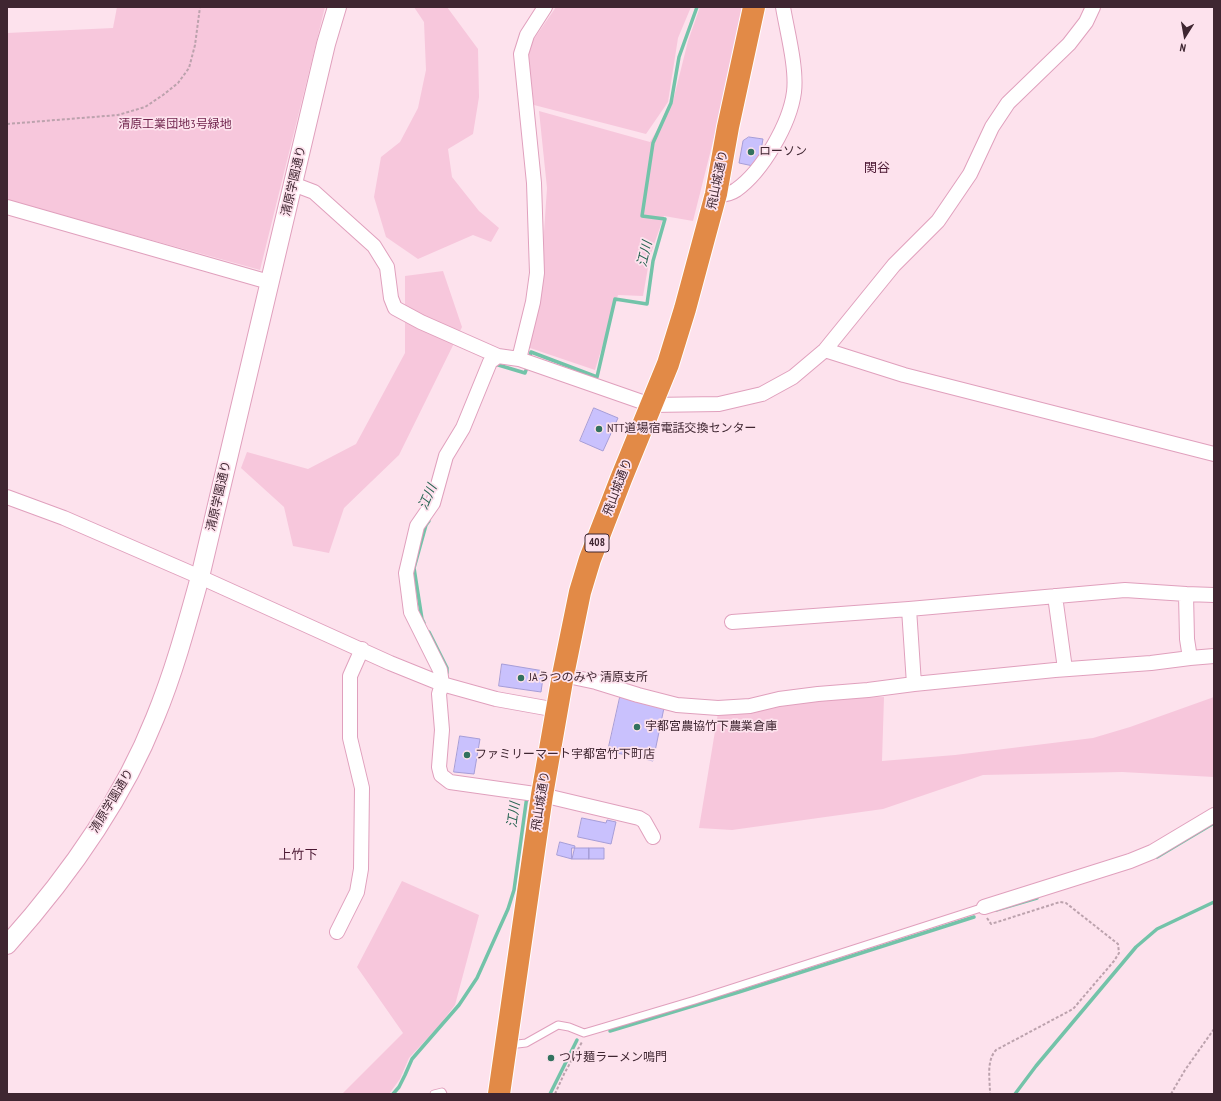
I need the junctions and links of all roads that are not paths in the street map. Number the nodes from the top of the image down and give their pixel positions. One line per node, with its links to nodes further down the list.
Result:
1 (336, 7): 6 (street, 清原学園通り)
2 (545, 7): 12 (street)
3 (754, 7): 7 (highway, 飛山城通り / 408)
4 (783, 7): 7 (street)
5 (1093, 7): 10 (street)
6 (294, 184): 9 (street, 清原学園通り); 11 (street)
7 (716, 194): 13 (highway, 飛山城通り / 408)
8 (7, 208): 9 (street)
9 (270, 282): 16 (street, 清原学園通り)
10 (825, 350): 13 (street); 14 (street)
11 (498, 356): 12 (street); 27 (street)
12 (519, 359): 13 (street)
13 (651, 405): 26 (highway, 飛山城通り / 408)
14 (1214, 454)
15 (7, 496): 16 (street)
16 (200, 577): 22 (street); 35 (street, 清原学園通り)
17 (1186, 594): 18 (street); 19 (street); 24 (street)
18 (1214, 595)
19 (1055, 596): 20 (street); 25 (street)
20 (910, 609): 21 (street); 28 (street)
21 (732, 622)
22 (362, 649): 27 (street); 34 (street)
23 (1214, 656): 24 (street)
24 (1190, 658): 25 (street)
25 (1065, 669): 28 (street)
26 (563, 675): 28 (street); 29 (highway, 飛山城通り / 408)
27 (442, 684): 29 (street); 30 (street)
28 (914, 684)
29 (557, 710): 30 (highway, 飛山城通り / 408)
30 (542, 795): 32 (street); 36 (highway, 飛山城通り / 408)
31 (1214, 815): 33 (street)
32 (653, 837)
33 (984, 907): 36 (lane)
34 (337, 932)
35 (7, 945)
36 (507, 1046): 39 (highway, 飛山城通り / 408)
37 (434, 1094): 38 (lane)
38 (443, 1094)
39 (499, 1094)

